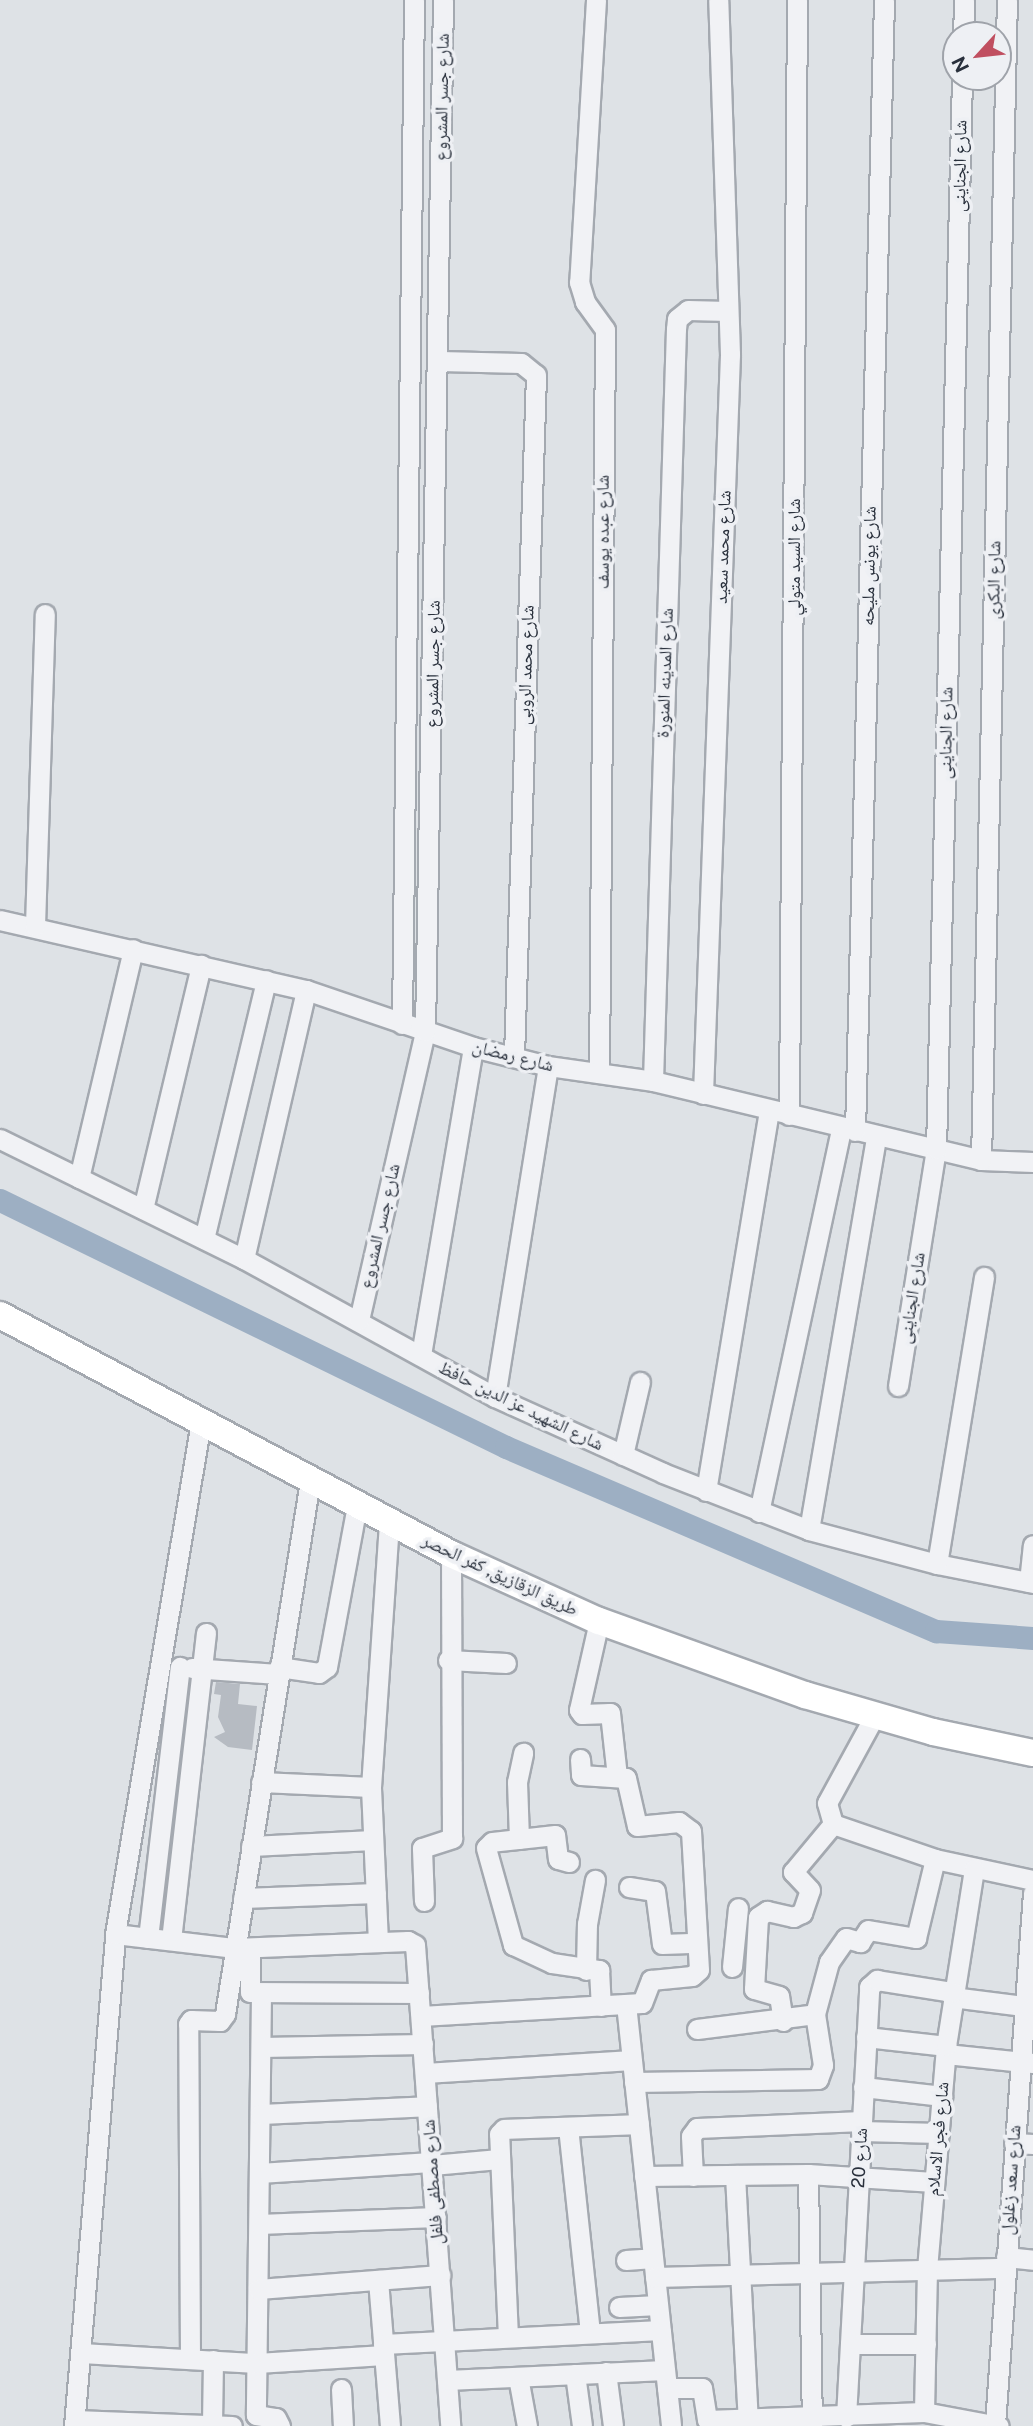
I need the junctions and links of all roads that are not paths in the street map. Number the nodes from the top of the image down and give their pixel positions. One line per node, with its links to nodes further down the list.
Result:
1 (414, 0): 20 (street, شارع جسر المشروع)
2 (443, 0): 12 (street, شارع جسر المشروع)
3 (596, 0): 25 (street, شارع عبده يوسف)
4 (718, 0): 11 (street, شارع محمد سعيد)
5 (797, 0): 29 (street, شارع السيد متولي)
6 (884, 0): 30 (street, شارع يونس مليحه)
7 (964, 0): 9 (street)
8 (1006, 0): 34 (street, شارع البكرى)
9 (963, 21)
10 (962, 91): 33 (street, شارع الجناينى)
11 (728, 311): 26 (street, شارع المدينه المنورة); 27 (street, شارع محمد سعيد)
12 (440, 361): 21 (street, شارع جسر المشروع); 23 (street, شارع محمد الروبى)
13 (45, 614): 15 (street)
14 (0, 920): 15 (street, شارع رمضان)
15 (35, 926): 16 (street, شارع رمضان)
16 (133, 949): 17 (street, شارع رمضان); 36 (street)
17 (201, 965): 18 (street, شارع رمضان); 37 (street)
18 (266, 980): 19 (street, شارع رمضان); 38 (street)
19 (306, 990): 20 (street, شارع رمضان); 39 (street)
20 (402, 1024): 21 (street, شارع رمضان)
21 (425, 1031): 22 (street, شارع رمضان); 42 (street, شارع جسر المشروع)
22 (473, 1047): 23 (street, شارع رمضان); 43 (street)
23 (514, 1057): 24 (street, شارع رمضان)
24 (548, 1066): 25 (street, شارع رمضان); 46 (street)
25 (599, 1073): 26 (street, شارع رمضان)
26 (653, 1081): 27 (street, شارع رمضان)
27 (703, 1094): 28 (street, شارع رمضان)
28 (769, 1110): 29 (street, شارع رمضان); 50 (street)
29 (789, 1115): 30 (street, شارع رمضان)
30 (848, 1130): 31 (street, شارع رمضان); 52 (street, شارع يونس مليحه)
31 (876, 1137): 33 (street, شارع رمضان); 54 (street)
32 (0, 1139): 36 (street, شارع الشهيد عز الدين حافظ)
33 (936, 1149): 34 (street, شارع رمضان); 45 (street, شارع الجناينى)
34 (981, 1160): 35 (street, شارع رمضان)
35 (1033, 1162)
36 (79, 1178): 37 (street, شارع الشهيد عز الدين حافظ)
37 (143, 1209): 38 (street, شارع الشهيد عز الدين حافظ)
38 (204, 1239): 39 (street, شارع الشهيد عز الدين حافظ)
39 (244, 1259): 42 (street, شارع الشهيد عز الدين حافظ)
40 (985, 1277): 57 (street)
41 (0, 1315): 47 (main road, طريق الزقازيق, كفر الحصر)
42 (359, 1320): 43 (street, شارع الشهيد عز الدين حافظ)
43 (421, 1355): 46 (street, شارع الشهيد عز الدين حافظ)
44 (640, 1382): 48 (street)
45 (898, 1386)
46 (495, 1397): 48 (street, شارع الشهيد عز الدين حافظ)
47 (201, 1422): 49 (main road, طريق الزقازيق, كفر الحصر); 63 (street)
48 (623, 1455): 50 (street, شارع الشهيد عز الدين حافظ)
49 (310, 1481): 51 (main road, طريق الزقازيق, كفر الحصر); 66 (street)
50 (706, 1491): 52 (street, شارع الشهيد عز الدين حافظ)
51 (357, 1505): 53 (main road, طريق الزقازيق, كفر الحصر); 66 (street)
52 (759, 1512): 54 (street, شارع الشهيد عز الدين حافظ)
53 (389, 1521): 56 (main road, طريق الزقازيق, كفر الحصر); 73 (street)
54 (809, 1530): 57 (street, شارع الشهيد عز الدين حافظ)
55 (1033, 1545): 58 (street)
56 (451, 1554): 59 (main road, طريق الزقازيق, كفر الحصر); 61 (street)
57 (937, 1564): 58 (street, شارع الشهيد عز الدين حافظ)
58 (1031, 1583)
59 (599, 1621): 67 (main road, طريق الزقازيق, كفر الحصر); 71 (street)
60 (206, 1633): 65 (street)
61 (448, 1660): 62 (street); 87 (street)
62 (506, 1663)
63 (158, 1666): 64 (street); 89 (street)
64 (180, 1668): 65 (street); 90 (street)
65 (203, 1669): 66 (street); 91 (street)
66 (278, 1670): 72 (street)
67 (875, 1715): 68 (main road, طريق الزقازيق, كفر الحصر); 74 (street)
68 (1033, 1753)
69 (523, 1754): 75 (street)
70 (580, 1759): 71 (street)
71 (617, 1776): 93 (street)
72 (261, 1782): 73 (street); 77 (street)
73 (371, 1787): 76 (street)
74 (833, 1824): 78 (street); 95 (street)
75 (519, 1839): 79 (street); 97 (street)
76 (373, 1840): 77 (street); 84 (street)
77 (251, 1846): 86 (street)
78 (935, 1859): 80 (street); 105 (street)
79 (569, 1861)
80 (974, 1869): 82 (street); 101 (street, شارع فجر الاسلام)
81 (595, 1880): 97 (street)
82 (1033, 1880)
83 (629, 1887): 93 (street)
84 (376, 1892): 86 (street); 92 (street)
85 (1033, 1893): 104 (street, شارع سعد زغلول)
86 (243, 1898): 94 (street)
87 (424, 1901)
88 (738, 1908): 96 (street)
89 (115, 1934): 90 (street); 157 (street)
90 (148, 1938): 91 (street)
91 (171, 1940): 94 (street)
92 (378, 1942): 94 (street); 100 (street, شارع مصطفى فلفل)
93 (697, 1943): 98 (street)
94 (243, 1948): 99 (street); 158 (street)
95 (755, 1965): 96 (street); 107 (street)
96 (732, 1967): 98 (street)
97 (586, 1969): 103 (street)
98 (699, 1970): 102 (street)
99 (261, 1993): 100 (street); 111 (street)
100 (419, 1993): 106 (street, شارع مصطفى فلفل)
101 (953, 1994): 104 (street); 109 (street, شارع 20); 112 (street, شارع فجر الاسلام)
102 (626, 2004): 103 (street); 113 (street)
103 (601, 2006): 106 (street)
104 (1023, 2006): 114 (street, شارع سعد زغلول)
105 (815, 2014): 107 (street); 116 (street)
106 (421, 2016): 110 (street, شارع مصطفى فلفل)
107 (783, 2021): 108 (street)
108 (696, 2029)
109 (866, 2037): 112 (street); 117 (street, شارع 20)
110 (423, 2044): 111 (street); 115 (street, شارع مصطفى فلفل)
111 (261, 2047): 120 (street)
112 (946, 2050): 114 (street); 118 (street, شارع فجر الاسلام)
113 (632, 2060): 115 (street); 116 (street)
114 (1026, 2062): 125 (street, شارع سعد زغلول)
115 (425, 2073): 119 (street, شارع مصطفى فلفل)
116 (634, 2082): 121 (street)
117 (863, 2087): 118 (street); 122 (street, شارع 20)
118 (942, 2096): 124 (street, شارع فجر الاسلام)
119 (427, 2106): 120 (street); 127 (street, شارع مصطفى فلفل)
120 (260, 2114): 128 (street)
121 (639, 2124): 123 (street); 131 (street)
122 (861, 2126): 124 (street); 132 (street); 133 (street, شارع 20)
123 (569, 2127): 126 (street); 151 (street)
124 (939, 2133): 134 (street, شارع فجر الاسلام)
125 (1023, 2143): 139 (street, شارع سعد زغلول)
126 (499, 2159): 127 (street); 152 (street)
127 (432, 2164): 128 (street); 135 (street, شارع مصطفى فلفل)
128 (259, 2173): 136 (street)
129 (808, 2174): 130 (street); 133 (street); 143 (street)
130 (735, 2175): 132 (street); 144 (street)
131 (644, 2176): 132 (street); 140 (street)
132 (692, 2176)
133 (859, 2178): 134 (street); 142 (street, شارع 20)
134 (934, 2182): 141 (street, شارع فجر الاسلام)
135 (436, 2217): 136 (street); 145 (street, شارع مصطفى فلفل)
136 (258, 2224): 147 (street)
137 (625, 2260): 140 (street)
138 (1033, 2260): 139 (street)
139 (1006, 2263): 141 (street); 174 (street, شارع سعد زغلول)
140 (654, 2268): 144 (street); 148 (street)
141 (927, 2269): 142 (street); 155 (street, شارع فجر الاسلام)
142 (854, 2270): 143 (street); 154 (street, شارع 20)
143 (810, 2271): 144 (street); 170 (street)
144 (740, 2272): 172 (street)
145 (440, 2275): 146 (street); 153 (street, شارع مصطفى فلفل)
146 (378, 2280): 147 (street); 156 (street)
147 (258, 2289): 160 (street)
148 (658, 2305): 149 (street); 150 (street)
149 (619, 2307)
150 (661, 2330): 151 (street); 164 (street)
151 (590, 2333): 152 (street)
152 (508, 2337): 153 (street)
153 (444, 2340): 156 (street); 165 (street, شارع مصطفى فلفل)
154 (850, 2344): 155 (street); 168 (street, شارع 20)
155 (926, 2344): 167 (street, شارع فجر الاسلام)
156 (383, 2349): 160 (street); 178 (street)
157 (81, 2353): 158 (street); 171 (street)
158 (190, 2359): 159 (street)
159 (213, 2360): 160 (street); 173 (street)
160 (257, 2363): 176 (street)
161 (606, 2372): 162 (street); 164 (street); 182 (street)
162 (575, 2374): 163 (street); 181 (street)
163 (518, 2377): 165 (street); 180 (street)
164 (666, 2379): 172 (street); 183 (street)
165 (447, 2380): 179 (street, شارع مصطفى فلفل)
166 (341, 2389): 177 (street)
167 (924, 2412): 169 (street); 174 (street)
168 (846, 2417): 169 (street); 170 (street)
169 (896, 2421)
170 (812, 2422): 172 (street)
171 (74, 2423): 173 (street)
172 (748, 2423)
173 (212, 2424): 175 (street)
174 (997, 2425)
175 (232, 2426)
176 (279, 2426)
177 (343, 2426)
178 (390, 2426)
179 (450, 2426)
180 (527, 2426)
181 (582, 2426)
182 (613, 2426)
183 (671, 2426)

